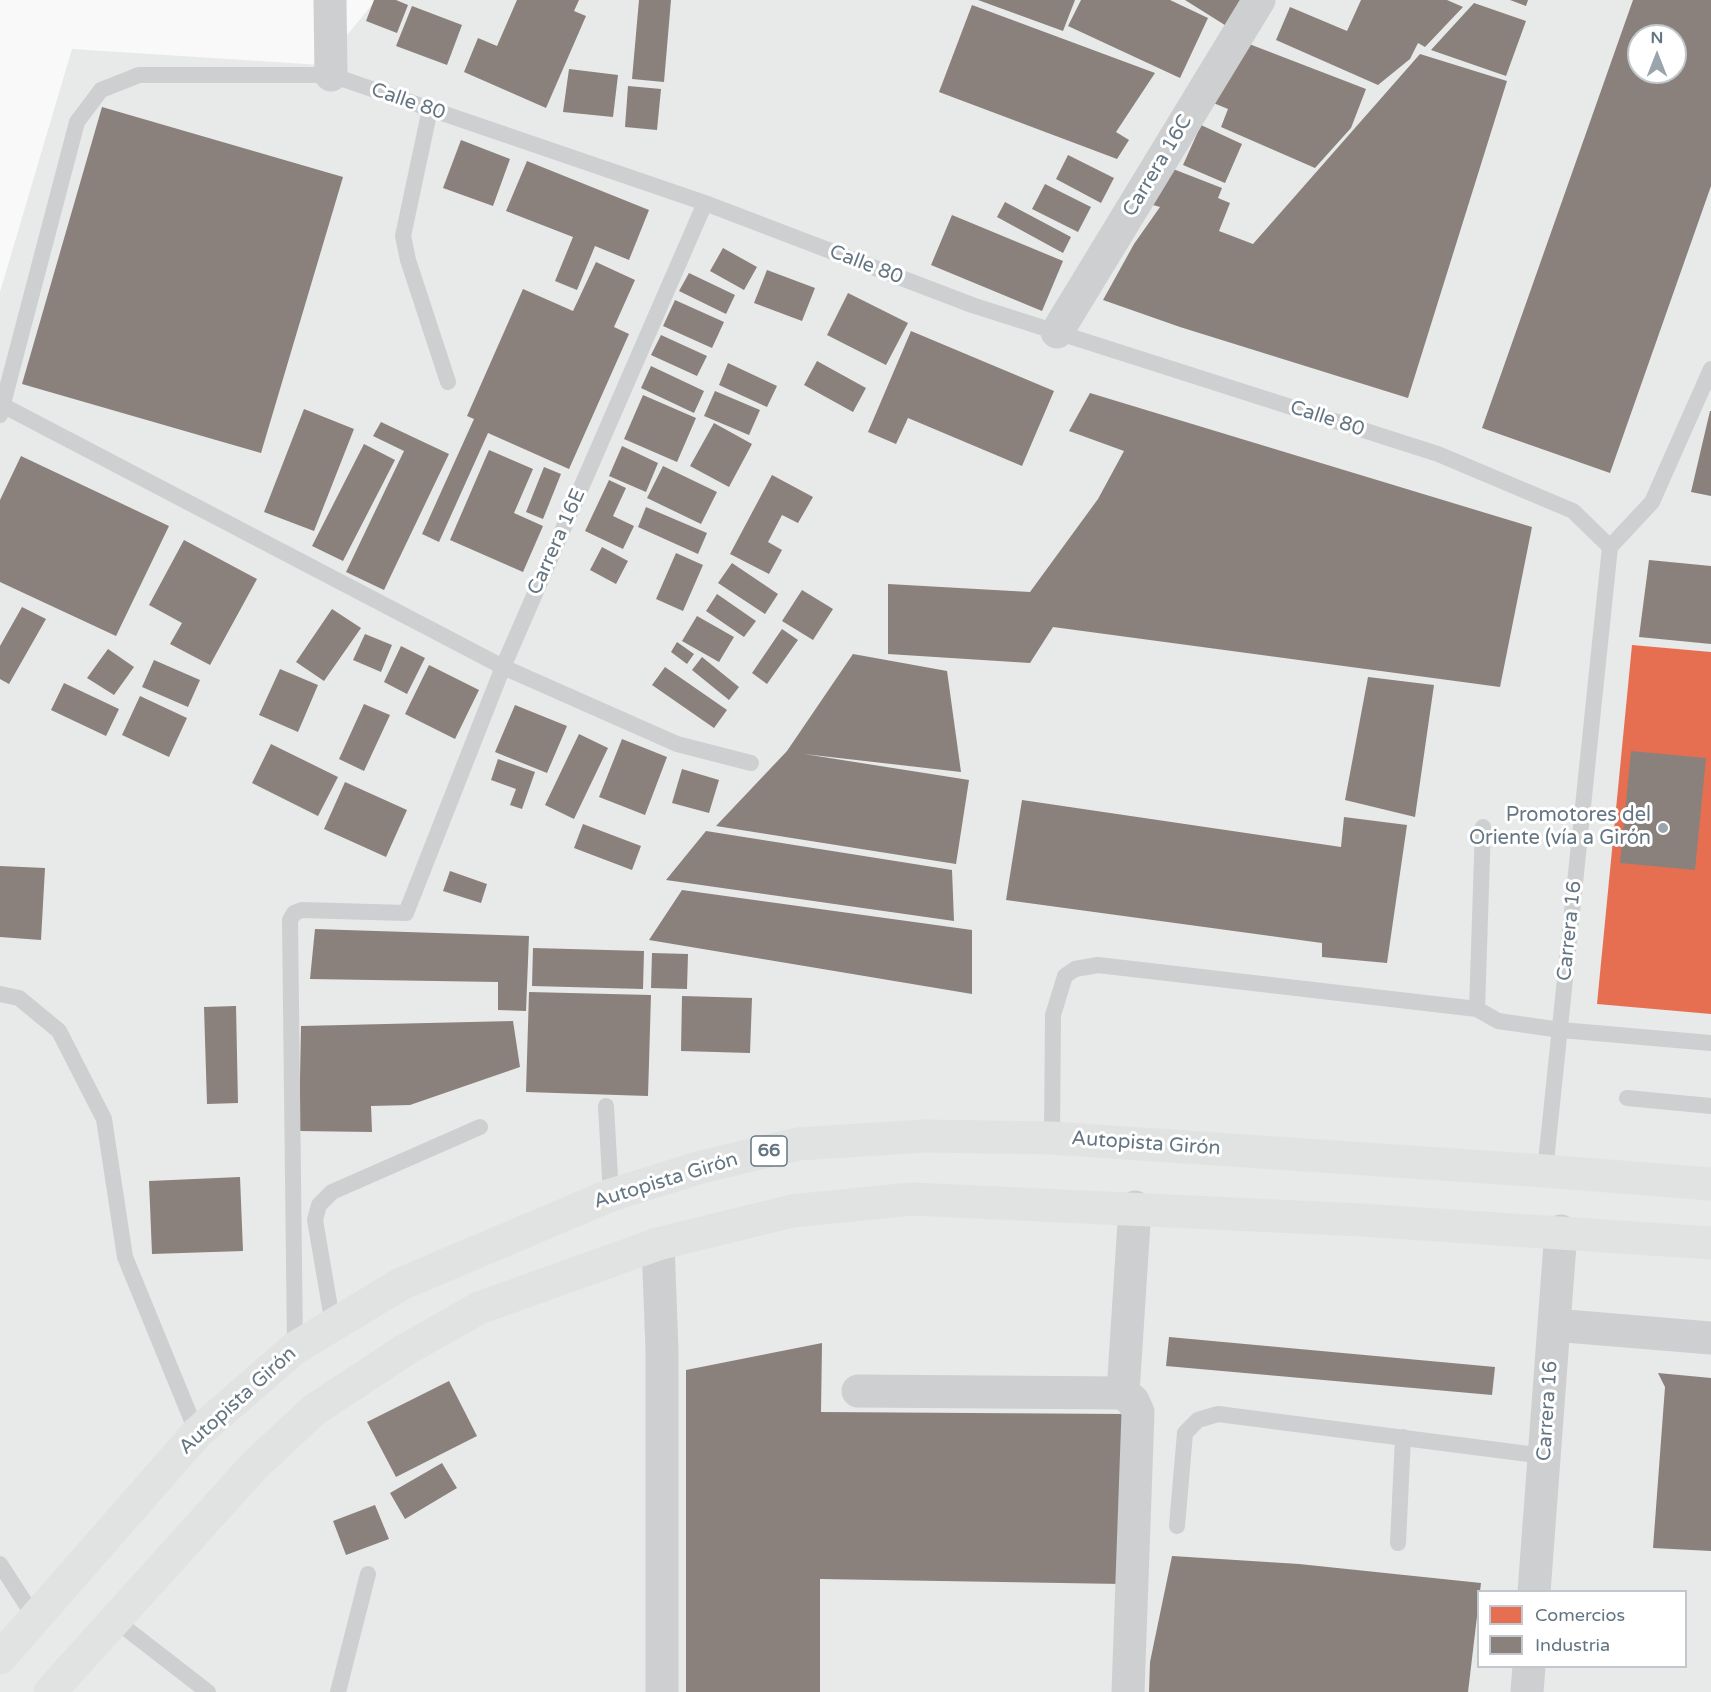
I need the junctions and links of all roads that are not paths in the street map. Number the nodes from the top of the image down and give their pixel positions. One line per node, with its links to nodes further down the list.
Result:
1 (330, 0): 3 (street)
2 (1259, 0): 6 (street, Carrera 16C)
3 (331, 75): 4 (lane, Calle 80); 9 (lane, Calle 80)
4 (430, 109): 5 (lane, Calle 80); 8 (lane)
5 (705, 203): 6 (lane, Calle 80); 11 (lane, Carrera 16E)
6 (1057, 332): 10 (lane, Calle 80)
7 (1711, 369): 10 (lane)
8 (448, 382)
9 (2, 411): 11 (lane)
10 (1610, 548): 16 (lane, Carrera 16)
11 (503, 667): 12 (lane); 33 (lane, Carrera 16E)
12 (751, 763)
13 (1483, 827): 15 (lane)
14 (0, 994): 36 (lane)
15 (1477, 1010): 16 (lane); 22 (lane)
16 (1561, 1030): 17 (lane); 23 (lane, Carrera 16)
17 (1711, 1043)
18 (1627, 1098): 20 (lane)
19 (606, 1106): 25 (lane)
20 (1711, 1106)
21 (480, 1127): 30 (lane)
22 (1052, 1138): 23 (highway, Autopista Girón / 66); 25 (highway, Autopista Girón / 66)
23 (1545, 1171): 24 (highway, Autopista Girón / 66)
24 (1711, 1185)
25 (611, 1195): 30 (highway, Autopista Girón / 66)
26 (1135, 1207): 27 (highway); 29 (highway); 35 (street)
27 (1561, 1231): 28 (highway); 31 (street, Carrera 16)
28 (1711, 1243)
29 (658, 1244): 45 (highway); 51 (street)
30 (333, 1325): 33 (highway, Autopista Girón / 66)
31 (1554, 1325): 32 (street); 38 (street, Carrera 16)
32 (1711, 1338)
33 (295, 1348): 36 (highway, Autopista Girón / 66)
34 (858, 1391): 35 (street)
35 (1123, 1394): 52 (street)
36 (197, 1433): 44 (highway, Autopista Girón / 66)
37 (1403, 1437): 38 (lane); 39 (lane); 40 (lane)
38 (1544, 1456): 43 (street, Carrera 16)
39 (1177, 1526)
40 (1398, 1543)
41 (0, 1564): 44 (lane)
42 (368, 1574): 50 (lane)
43 (1534, 1590)
44 (35, 1618): 46 (highway, Autopista Girón / 66)
45 (115, 1620): 48 (highway); 49 (lane)
46 (0, 1658)
47 (1529, 1668): 53 (street)
48 (50, 1692)
49 (208, 1692)
50 (338, 1692)
51 (662, 1692)
52 (1128, 1692)
53 (1527, 1692)

